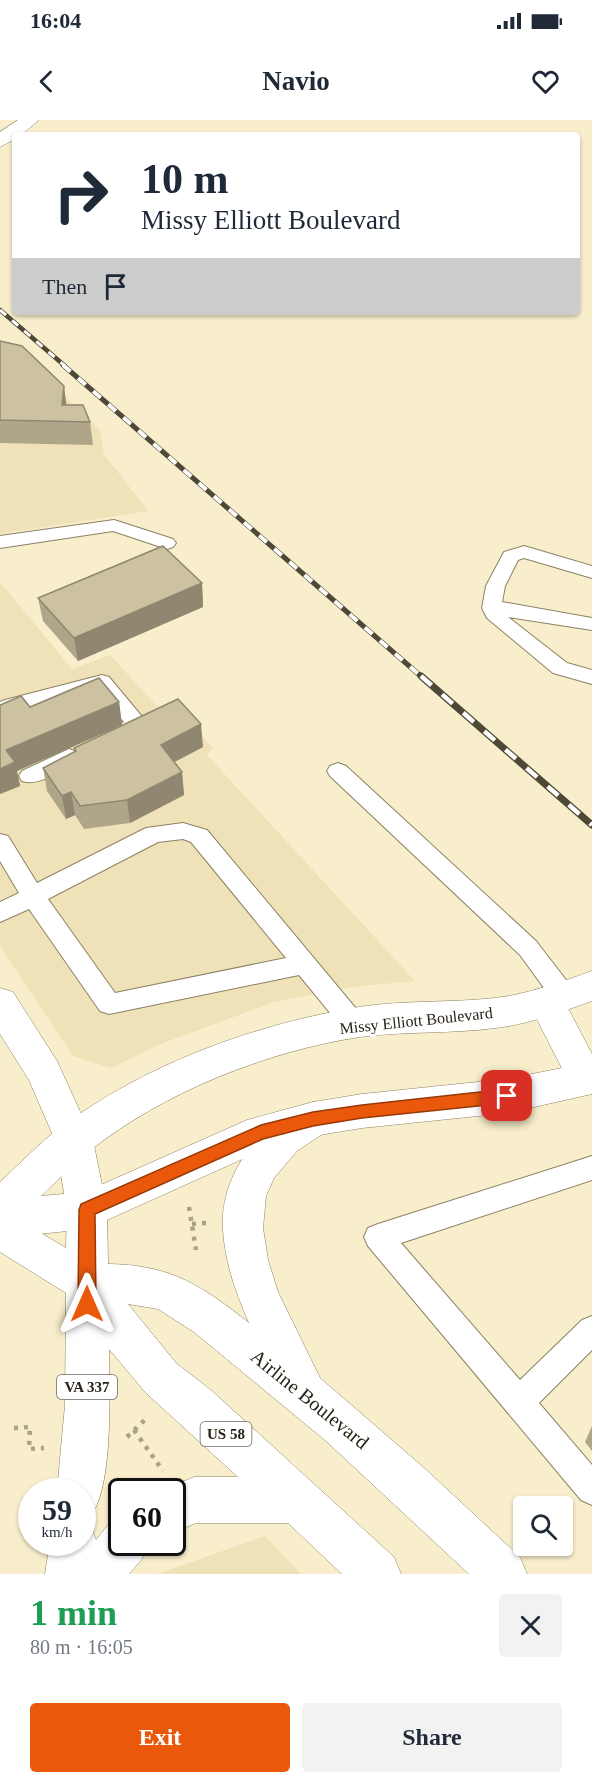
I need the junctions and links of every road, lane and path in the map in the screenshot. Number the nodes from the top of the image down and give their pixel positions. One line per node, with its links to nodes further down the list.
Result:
1 (30, 120): 2 (main road)
2 (13, 132)
3 (0, 542): 4 (lane)
4 (167, 543)
5 (592, 572): 6 (lane)
6 (492, 608): 7 (lane); 8 (lane)
7 (592, 624)
8 (592, 677)
9 (0, 711): 11 (lane)
10 (338, 771): 16 (lane)
11 (30, 776)
12 (0, 842): 13 (lane)
13 (33, 896): 14 (lane); 15 (lane); 15 (lane)
14 (0, 913)
15 (304, 964): 18 (lane)
16 (567, 995): 18 (main road, Missy Elliott Boulevard); 19 (main road)
17 (0, 1004): 21 (main road)
18 (354, 1024): 21 (main road, Missy Elliott Boulevard)
19 (590, 1083): 20 (main road)
20 (313, 1119): 25 (main road); 31 (main road)
21 (74, 1140): 24 (main road, Missy Elliott Boulevard); 25 (main road)
22 (592, 1168): 32 (lane)
23 (189, 1207): 28 (path)
24 (0, 1208)
25 (87, 1210): 26 (main road); 29 (main road)
26 (0, 1219)
27 (0, 1230): 29 (main road, Airline Boulevard / US 58)
28 (196, 1250)
29 (87, 1283): 31 (main road, Airline Boulevard / US 58); 38 (main road, VA 337); 42 (main road, Airline Boulevard / US 58)
30 (592, 1330): 32 (lane)
31 (305, 1392): 48 (main road, Airline Boulevard / US 58)
32 (519, 1402): 40 (lane)
33 (151, 1415): 35 (path)
34 (14, 1428): 37 (path)
35 (134, 1430): 36 (path); 39 (path)
36 (120, 1444)
37 (44, 1448)
38 (81, 1478)
39 (162, 1478)
40 (592, 1490)
41 (186, 1498): 42 (main road)
42 (297, 1500): 47 (main road, Airline Boulevard / US 58)
43 (71, 1556): 45 (main road)
44 (113, 1556): 46 (main road)
45 (69, 1574)
46 (98, 1574)
47 (377, 1574)
48 (503, 1574)

